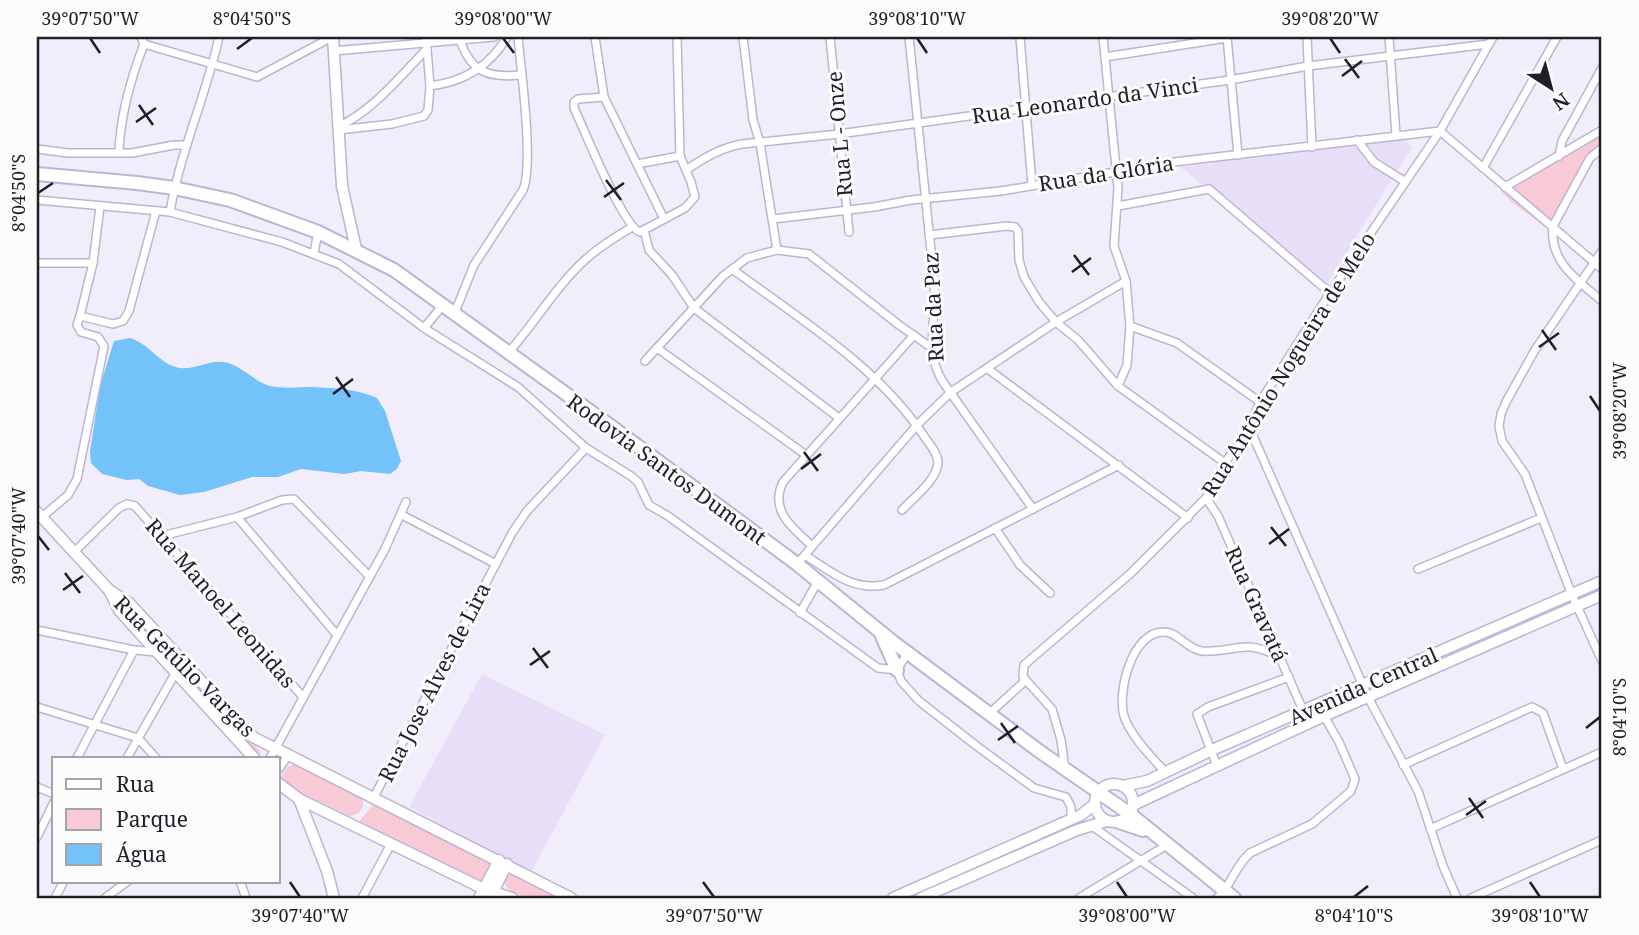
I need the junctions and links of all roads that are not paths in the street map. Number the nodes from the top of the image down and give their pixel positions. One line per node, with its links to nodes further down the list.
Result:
1 (219, 37): 24 (street)
2 (332, 37): 21 (main road); 24 (street)
3 (494, 37): 18 (street)
4 (507, 37): 26 (street)
5 (518, 37): 28 (street)
6 (595, 37): 32 (street)
7 (677, 37): 48 (street)
8 (743, 37): 41 (street)
9 (830, 37): 38 (street, Rua L - Onze)
10 (909, 37): 34 (street, Rua da Paz)
11 (1020, 37): 33 (street)
12 (1103, 37): 23 (street)
13 (1227, 37): 23 (street); 29 (street)
14 (1307, 37): 25 (street)
15 (1390, 37): 22 (street)
16 (1557, 37): 51 (street)
17 (143, 40): 24 (street); 46 (street)
18 (460, 40): 20 (street); 26 (street)
19 (1491, 40): 22 (street, Rua Leonardo da Vinci); 37 (street, Rua Antônio Nogueira de Melo)
20 (427, 43): 21 (street); 30 (street); 35 (street)
21 (333, 51): 35 (main road)
22 (1391, 56): 25 (street, Rua Leonardo da Vinci); 39 (street)
23 (1105, 57): 31 (street)
24 (212, 65): 42 (street)
25 (1308, 66): 29 (street, Rua Leonardo da Vinci); 43 (street)
26 (479, 68): 28 (street); 30 (street)
27 (1602, 68): 49 (street)
28 (521, 75): 88 (street)
29 (1230, 80): 31 (street, Rua Leonardo da Vinci); 47 (street)
30 (430, 86): 35 (street)
31 (1109, 96): 33 (street, Rua Leonardo da Vinci); 53 (street)
32 (604, 97): 50 (street); 69 (street)
33 (1026, 108): 34 (street, Rua Leonardo da Vinci); 56 (street)
34 (918, 123): 38 (street, Rua Leonardo da Vinci); 60 (street, Rua da Paz)
35 (337, 129): 74 (main road)
36 (1602, 130): 49 (street)
37 (1440, 131): 39 (street, Rua da Glória); 51 (street); 55 (street, Rua Antônio Nogueira de Melo)
38 (839, 134): 41 (street, Rua Leonardo da Vinci); 63 (street, Rua L - Onze)
39 (1396, 135): 40 (street, Rua da Glória)
40 (1357, 140): 43 (street, Rua da Glória); 55 (street)
41 (760, 143): 52 (street, Rua Leonardo da Vinci); 67 (street)
42 (187, 145): 46 (street); 58 (street)
43 (1312, 146): 47 (street, Rua da Glória)
44 (1602, 148): 68 (street)
45 (37, 149): 46 (street)
46 (119, 153)
47 (1238, 155): 53 (street, Rua da Glória)
48 (680, 156): 50 (street); 52 (street)
49 (1559, 156): 57 (street)
50 (637, 164): 66 (street)
51 (1483, 169): 57 (street)
52 (686, 170): 66 (street)
53 (1116, 172): 56 (street, Rua da Glória); 61 (street)
54 (37, 174): 58 (highway, Rodovia Santos Dumont)
55 (1404, 181): 84 (street, Rua Antônio Nogueira de Melo)
56 (1032, 185): 60 (street, Rua da Glória)
57 (1505, 187): 68 (street)
58 (174, 188): 65 (street); 71 (highway, Rodovia Santos Dumont)
59 (37, 200): 62 (street)
60 (926, 200): 63 (street, Rua da Glória); 73 (street, Rua da Paz)
61 (1118, 206): 82 (street); 84 (street)
62 (100, 207): 64 (street); 79 (street)
63 (846, 210): 67 (street, Rua da Glória); 72 (street, Rua L - Onze)
64 (156, 211): 65 (street); 89 (street)
65 (170, 212): 77 (street)
66 (664, 219): 70 (street)
67 (773, 219): 75 (street)
68 (1553, 226): 80 (street); 83 (street)
69 (633, 228): 70 (street); 96 (street)
70 (644, 230): 87 (street)
71 (318, 232): 74 (highway, Rodovia Santos Dumont); 77 (street)
72 (849, 232)
73 (929, 235): 90 (street); 95 (street, Rua da Paz)
74 (356, 249): 86 (highway, Rodovia Santos Dumont)
75 (777, 250): 81 (street); 93 (street)
76 (1602, 250): 80 (street)
77 (314, 253): 92 (street)
78 (37, 263): 79 (street)
79 (93, 263): 89 (street)
80 (1599, 266): 83 (street)
81 (732, 269): 87 (street); 99 (street)
82 (1126, 281): 90 (street); 91 (street)
83 (1581, 283): 85 (street); 118 (street)
84 (1330, 293): 102 (street, Rua Antônio Nogueira de Melo)
85 (1602, 301)
86 (444, 304): 88 (highway, Rodovia Santos Dumont); 92 (street)
87 (694, 308): 94 (street); 103 (street)
88 (455, 312): 96 (highway, Rodovia Santos Dumont)
89 (79, 316): 114 (street)
90 (1056, 322): 98 (street); 100 (street)
91 (1130, 326): 100 (street); 102 (street)
92 (424, 328): 106 (street)
93 (914, 335): 95 (street); 99 (street)
94 (657, 348): 97 (street); 107 (street)
95 (932, 348): 101 (street, Rua da Paz)
96 (508, 353): 123 (highway, Rodovia Santos Dumont)
97 (645, 361)
98 (988, 369): 101 (street); 109 (street)
99 (875, 377): 103 (street); 104 (street)
100 (1118, 386): 108 (street)
101 (951, 392): 104 (street); 112 (street, Rua da Paz)
102 (1261, 402): 105 (street, Rua Antônio Nogueira de Melo)
103 (839, 418): 107 (street)
104 (917, 425): 113 (street); 121 (street)
105 (1249, 427): 108 (street, Rua Antônio Nogueira de Melo); 148 (street)
106 (586, 448): 124 (street, Rua Jose Alves de Lira); 134 (street)
107 (806, 455): 121 (street)
108 (1225, 463): 110 (street, Rua Antônio Nogueira de Melo)
109 (1119, 466): 112 (street); 117 (street)
110 (1206, 498): 117 (street, Rua Antônio Nogueira de Melo); 141 (street, Rua Gravatá)
111 (405, 502): 115 (street)
112 (1033, 509): 119 (street)
113 (902, 510)
114 (39, 514): 122 (main road)
115 (402, 515): 124 (street); 126 (street)
116 (237, 517): 120 (street); 126 (street); 137 (street)
117 (1188, 518): 147 (street, Rua Antônio Nogueira de Melo)
118 (1541, 518): 125 (street); 131 (street)
119 (995, 528): 123 (street); 130 (street)
120 (162, 536): 122 (street, Rua Manoel Leonidas); 149 (street, Rua Manoel Leonidas)
121 (812, 546): 123 (street)
122 (75, 551): 129 (main road)
123 (801, 559): 127 (highway, Rodovia Santos Dumont)
124 (496, 564): 177 (street, Rua Jose Alves de Lira)
125 (1418, 569)
126 (369, 576): 137 (street)
127 (818, 581): 134 (street); 136 (highway, Rodovia Santos Dumont)
128 (1602, 581): 131 (main road, Avenida Central)
129 (109, 590): 139 (main road, Rua Getúlio Vargas); 143 (main road, Rua Getúlio Vargas)
130 (1050, 593)
131 (1572, 595): 133 (street); 148 (main road, Avenida Central)
132 (1602, 595): 133 (main road, Avenida Central)
133 (1577, 605): 142 (street); 150 (main road, Avenida Central)
134 (800, 613): 144 (street)
135 (37, 630): 138 (street)
136 (881, 632): 140 (highway, Rodovia Santos Dumont); 144 (highway)
137 (337, 635): 149 (street)
138 (134, 650): 139 (street); 155 (street)
139 (156, 652): 145 (main road, Rua Getúlio Vargas)
140 (908, 652): 144 (street); 153 (highway, Rodovia Santos Dumont)
141 (1280, 658): 146 (street, Rua Gravatá); 172 (street)
142 (1602, 661)
143 (184, 664): 145 (street); 158 (main road, Rua Getúlio Vargas)
144 (897, 670): 180 (street)
145 (176, 672): 157 (street); 165 (main road, Rua Getúlio Vargas)
146 (1289, 677): 152 (street, Rua Gravatá); 159 (street)
147 (1026, 680): 153 (street); 170 (street)
148 (1363, 684): 150 (street); 152 (main road, Avenida Central)
149 (303, 697): 158 (street)
150 (1368, 697): 154 (main road, Avenida Central); 167 (street)
151 (37, 706): 155 (street)
152 (1304, 712): 156 (street, Rua Gravatá); 159 (main road, Avenida Central)
153 (990, 713): 170 (highway, Rodovia Santos Dumont)
154 (1324, 716): 156 (main road, Avenida Central); 192 (street)
155 (95, 724): 157 (street); 162 (street)
156 (1309, 724): 168 (main road, Avenida Central)
157 (138, 738): 163 (street); 164 (street)
158 (276, 748): 161 (main road, Rua Getúlio Vargas); 166 (street)
159 (1212, 750): 168 (street); 172 (main road, Avenida Central)
160 (1602, 752): 171 (street)
161 (289, 754): 169 (street); 177 (main road, Rua Getúlio Vargas)
162 (78, 757)
163 (128, 757)
164 (155, 757)
165 (253, 757)
166 (271, 757)
167 (1403, 765): 171 (street); 182 (street)
168 (1217, 766): 179 (main road, Avenida Central)
169 (280, 767)
170 (1065, 769): 175 (highway, Rodovia Santos Dumont)
171 (1563, 769): 182 (street)
172 (1166, 773): 174 (main road, Avenida Central)
173 (280, 785): 176 (main road)
174 (1123, 786): 175 (main road, Avenida Central); 179 (main road)
175 (1097, 798): 179 (highway, Rodovia Santos Dumont); 179 (main road); 180 (main road)
176 (299, 799): 186 (main road); 194 (main road)
177 (373, 799): 188 (main road, Rua Getúlio Vargas)
178 (52, 806): 184 (street)
179 (1124, 814): 181 (main road, Avenida Central); 183 (highway); 183 (highway)
180 (1071, 819): 198 (main road)
181 (1092, 826): 189 (street); 199 (main road, Avenida Central)
182 (1430, 829): 202 (street)
183 (1150, 832): 187 (highway)
184 (37, 837)
185 (1602, 840): 203 (street)
186 (391, 844): 191 (main road); 195 (street)
187 (1167, 845): 189 (street); 192 (highway)
188 (503, 862): 191 (main road); 197 (main road, Rua Getúlio Vargas)
189 (1140, 862): 200 (street); 201 (street)
190 (125, 883): 193 (street)
191 (486, 895): 196 (main road)
192 (1225, 896)
193 (105, 898)
194 (334, 898)
195 (362, 898)
196 (512, 898)
197 (571, 898)
198 (893, 898)
199 (921, 898)
200 (1079, 898)
201 (1193, 898)
202 (1457, 898)
203 (1471, 898)

